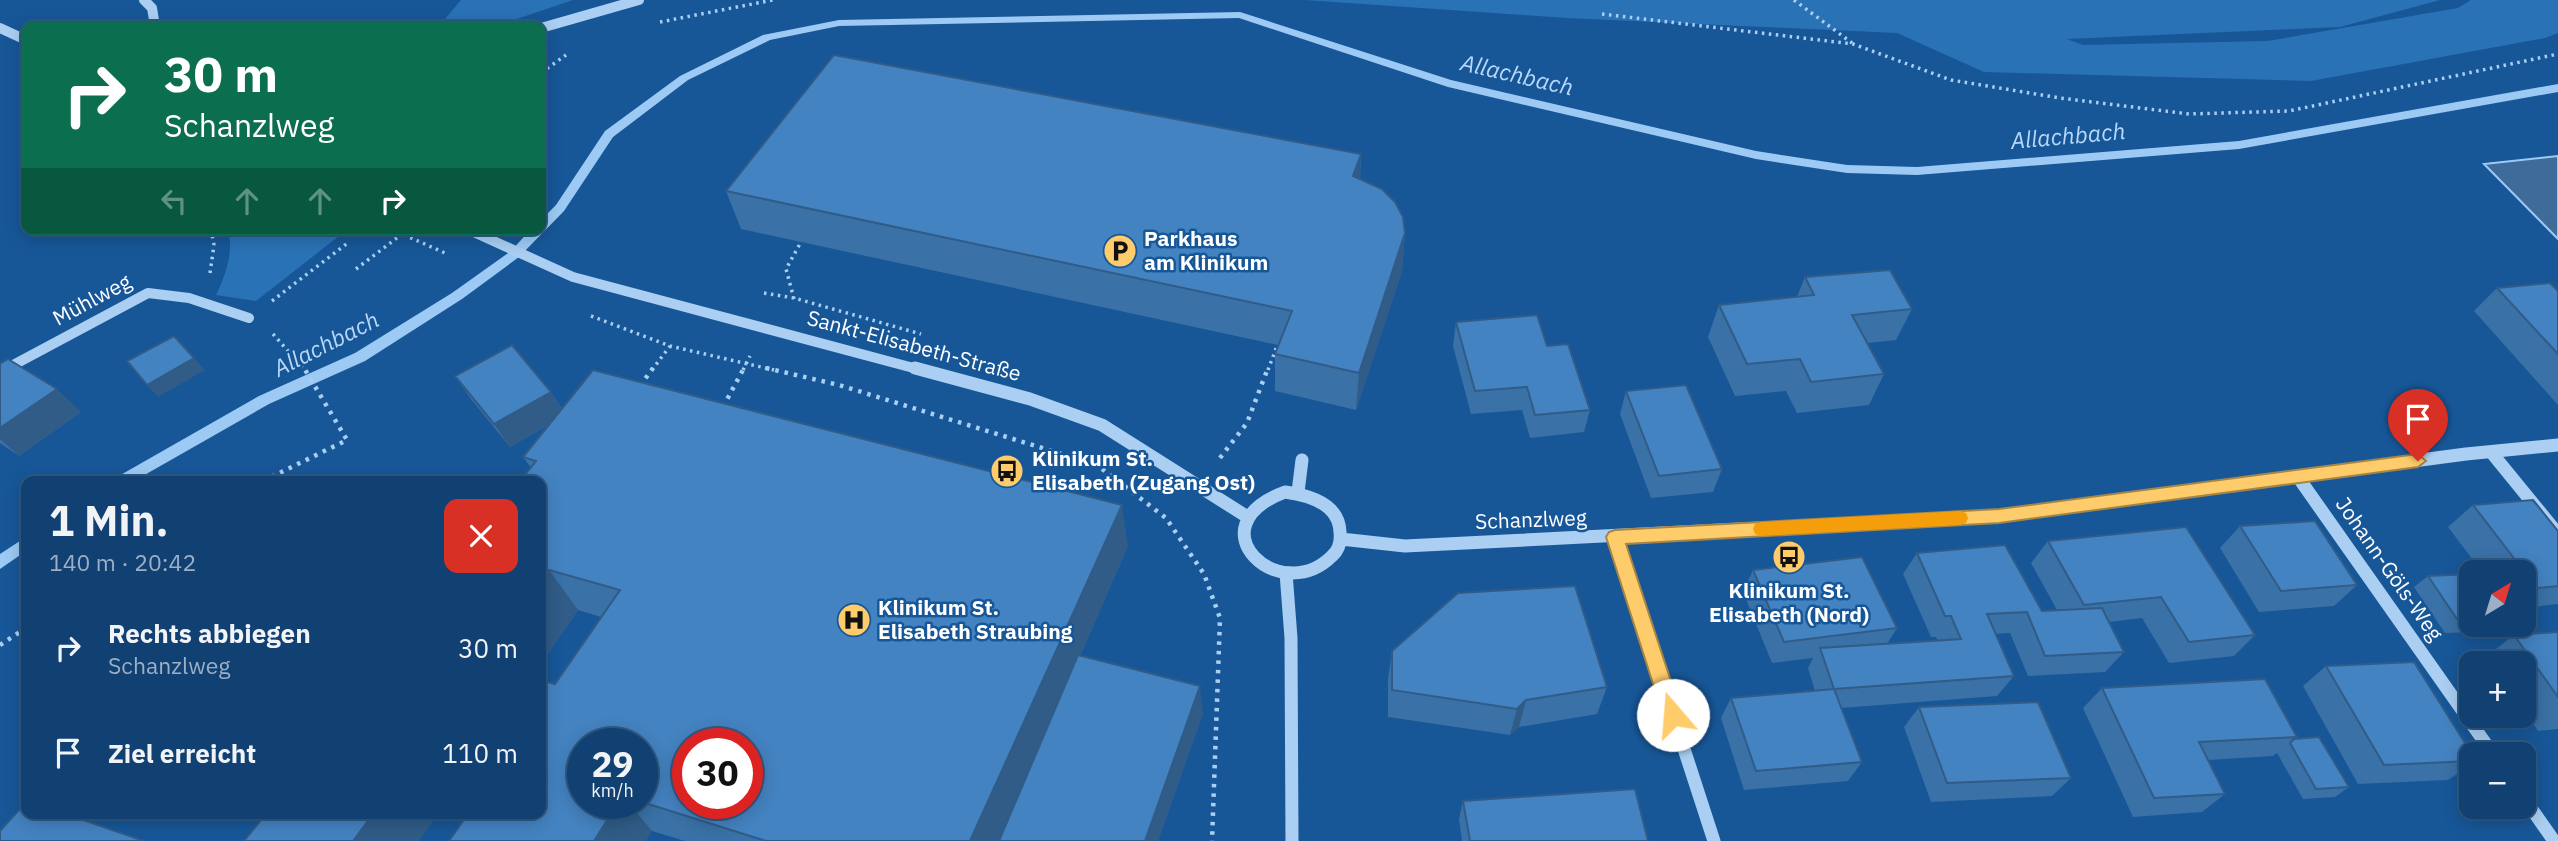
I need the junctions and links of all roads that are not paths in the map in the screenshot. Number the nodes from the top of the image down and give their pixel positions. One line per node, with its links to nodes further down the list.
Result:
1 (144, 0): 3 (street)
2 (639, 0): 4 (street)
3 (154, 21)
4 (546, 27)
5 (0, 29): 6 (street)
6 (21, 38)
7 (480, 235): 15 (street, Sankt-Elisabeth-Straße)
8 (249, 318): 9 (street, Mühlweg)
9 (0, 372)
10 (2558, 445): 11 (street, Schanzlweg)
11 (2491, 452): 13 (street, Schanzlweg); 16 (street)
12 (1302, 460): 14 (street)
13 (2298, 477): 17 (street, Schanzlweg); 20 (street, Johann-Göls-Weg)
14 (1298, 492): 15 (street); 18 (street)
15 (1247, 516): 19 (street)
16 (2558, 534)
17 (1615, 537): 18 (street, Schanzlweg); 23 (street)
18 (1341, 539): 19 (street)
19 (1286, 573): 22 (street)
20 (2485, 742)
21 (2536, 815): 24 (street)
22 (1292, 841)
23 (1714, 841)
24 (2554, 841)

